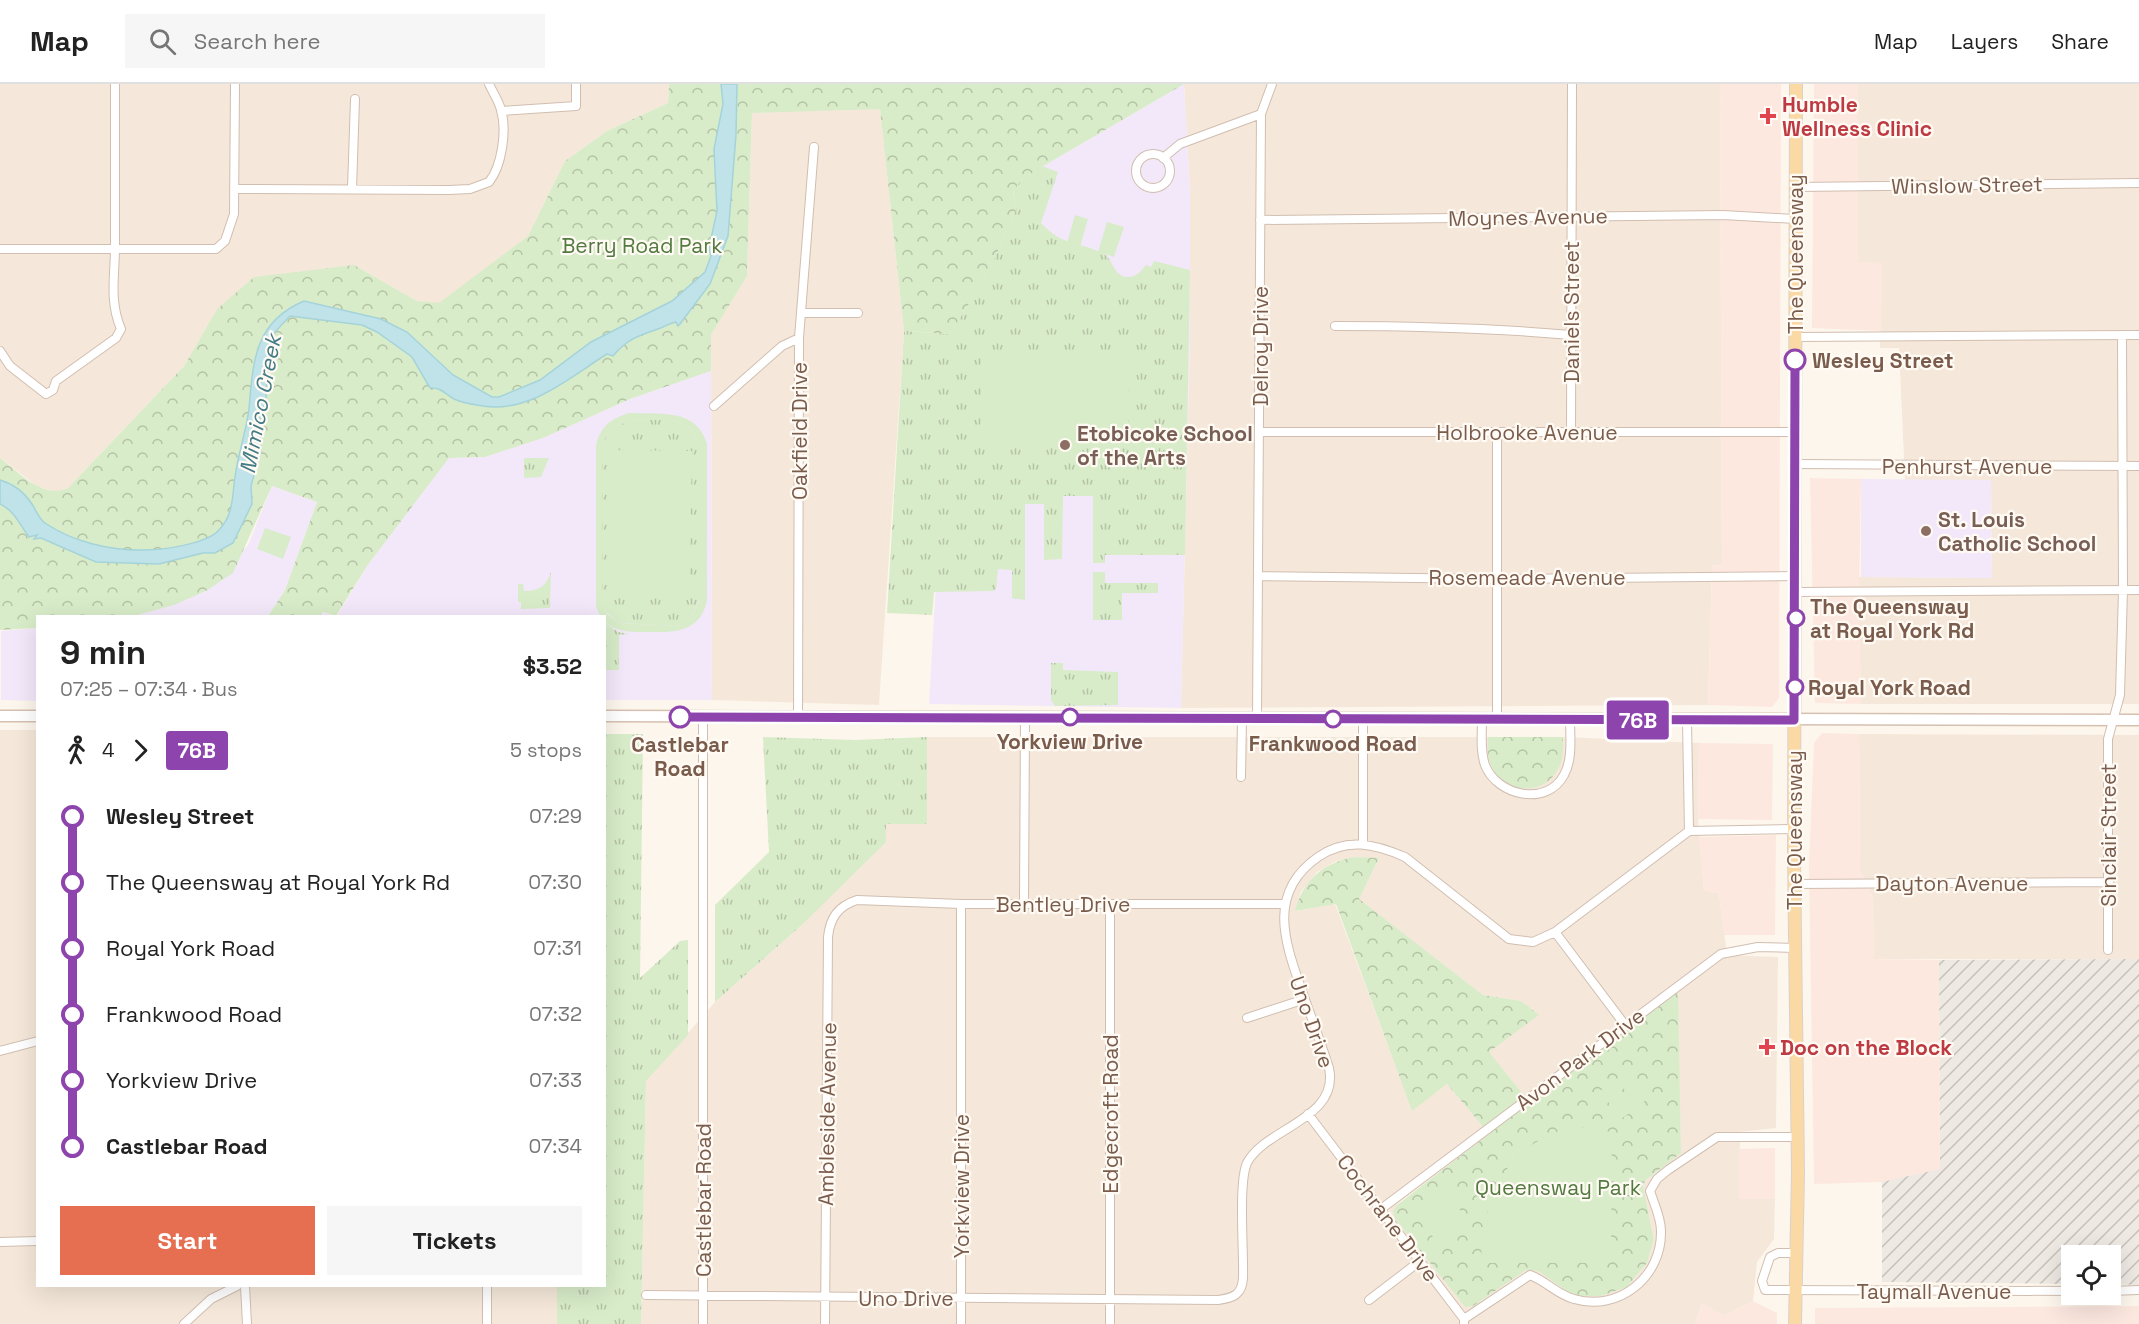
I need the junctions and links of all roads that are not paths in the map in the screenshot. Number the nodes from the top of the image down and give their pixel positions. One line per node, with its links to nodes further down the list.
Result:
1 (115, 84): 21 (street)
2 (235, 84): 15 (street)
3 (489, 84): 9 (street)
4 (576, 84): 9 (street)
5 (1272, 84): 10 (street, Delroy Drive)
6 (1572, 84): 17 (street, Daniels Street)
7 (1796, 84): 14 (main road, The Queensway)
8 (355, 99): 16 (street)
9 (501, 111): 16 (street)
10 (1261, 114): 12 (street); 19 (street, Delroy Drive)
11 (814, 147): 22 (street, Oakfield Drive)
12 (1163, 158): 12 (street)
13 (2139, 183): 14 (street, Winslow Street)
14 (1796, 188): 18 (main road, The Queensway)
15 (234, 189): 16 (street); 21 (street)
16 (352, 189)
17 (1572, 216): 18 (street, Moynes Avenue); 19 (street, Moynes Avenue); 25 (street, Daniels Street)
18 (1795, 219): 28 (main road, The Queensway)
19 (1260, 220): 32 (street, Delroy Drive)
20 (0, 249): 21 (street)
21 (115, 250): 30 (street)
22 (802, 313): 23 (street); 29 (street, Oakfield Drive)
23 (858, 313)
24 (1335, 327): 25 (street)
25 (1571, 335): 35 (street, Daniels Street)
26 (2122, 335): 27 (street); 28 (street); 37 (street, Sinclair Street)
27 (2139, 335)
28 (1795, 336): 34 (main road, The Queensway)
29 (800, 338): 31 (street); 48 (street, Oakfield Drive)
30 (0, 351)
31 (714, 406)
32 (1259, 432): 33 (street, Holbrooke Avenue); 39 (street, Delroy Drive)
33 (1497, 432): 35 (street, Holbrooke Avenue); 41 (street)
34 (1796, 432): 35 (street, Holbrooke Avenue); 36 (main road, The Queensway)
35 (1571, 433)
36 (1796, 464): 37 (street, Penhurst Avenue); 40 (main road, The Queensway)
37 (2124, 466): 38 (street, Penhurst Avenue); 42 (street, Sinclair Street)
38 (2139, 466)
39 (1258, 576): 41 (street, Rosemeade Avenue); 52 (street, Delroy Drive)
40 (1796, 576): 41 (street, Rosemeade Avenue); 44 (main road, The Queensway)
41 (1497, 579): 55 (street)
42 (2123, 590): 43 (street); 44 (street); 60 (street, Sinclair Street)
43 (2139, 590)
44 (1796, 592): 57 (main road, The Queensway)
45 (0, 716): 46 (main road)
46 (36, 716)
47 (606, 716): 49 (main road)
48 (798, 716): 49 (main road); 50 (main road)
49 (703, 717): 95 (street, Castlebar Road)
50 (1025, 717): 51 (main road); 67 (street)
51 (1242, 718): 52 (main road); 61 (street)
52 (1257, 718): 53 (main road)
53 (1362, 719): 54 (main road); 64 (street)
54 (1482, 719): 55 (main road); 56 (street)
55 (1497, 719): 56 (main road)
56 (1570, 719): 59 (main road)
57 (1794, 720): 59 (main road); 60 (main road); 62 (main road, The Queensway)
58 (2139, 720): 60 (main road)
59 (1687, 721): 63 (street)
60 (2112, 721): 65 (street, Sinclair Street)
61 (1241, 777)
62 (1794, 829): 63 (street); 66 (main road, The Queensway)
63 (1689, 831): 72 (street)
64 (1363, 843): 70 (street, Uno Drive); 72 (street)
65 (2109, 882): 66 (street, Dayton Avenue); 74 (street, Sinclair Street)
66 (1794, 885): 73 (main road, The Queensway)
67 (1024, 903): 68 (street, Bentley Drive); 69 (street, Bentley Drive)
68 (961, 904): 71 (street, Bentley Drive); 98 (street, Yorkview Drive)
69 (1110, 904): 70 (street, Bentley Drive); 97 (street, Edgecroft Road)
70 (1286, 904): 75 (street, Uno Drive)
71 (842, 907): 96 (street, Ambleside Avenue)
72 (1555, 933): 77 (street)
73 (1795, 948): 77 (street, Avon Park Drive); 81 (main road, The Queensway)
74 (2108, 950)
75 (1305, 999): 76 (street); 80 (street, Uno Drive)
76 (1247, 1017)
77 (1625, 1025): 82 (street, Avon Park Drive)
78 (36, 1042): 79 (street)
79 (0, 1052)
80 (1308, 1114): 82 (street, Cochrane Drive); 97 (street, Uno Drive)
81 (1797, 1137): 85 (main road, The Queensway); 100 (street)
82 (1381, 1209): 86 (street, Cochrane Drive)
83 (36, 1241): 84 (street)
84 (0, 1242)
85 (1797, 1252): 92 (main road, The Queensway); 92 (street, Taymall Avenue)
86 (1420, 1261): 99 (street); 100 (street, Cochrane Drive)
87 (235, 1287): 101 (street)
88 (244, 1287): 102 (street)
89 (487, 1287): 103 (street)
90 (2121, 1290): 91 (street)
91 (2139, 1290)
92 (1796, 1291): 93 (street, Taymall Avenue); 108 (main road, The Queensway)
93 (2061, 1291)
94 (646, 1295): 95 (street, Uno Drive)
95 (703, 1296): 96 (street, Uno Drive); 104 (street, Castlebar Road)
96 (825, 1298): 98 (street, Uno Drive); 105 (street, Ambleside Avenue)
97 (1110, 1298): 98 (street, Uno Drive); 107 (street, Edgecroft Road)
98 (961, 1299): 106 (street, Yorkview Drive)
99 (1369, 1300)
100 (1464, 1322)
101 (184, 1324)
102 (247, 1324)
103 (487, 1324)
104 (703, 1324)
105 (825, 1324)
106 (961, 1324)
107 (1110, 1324)
108 (1795, 1324)

